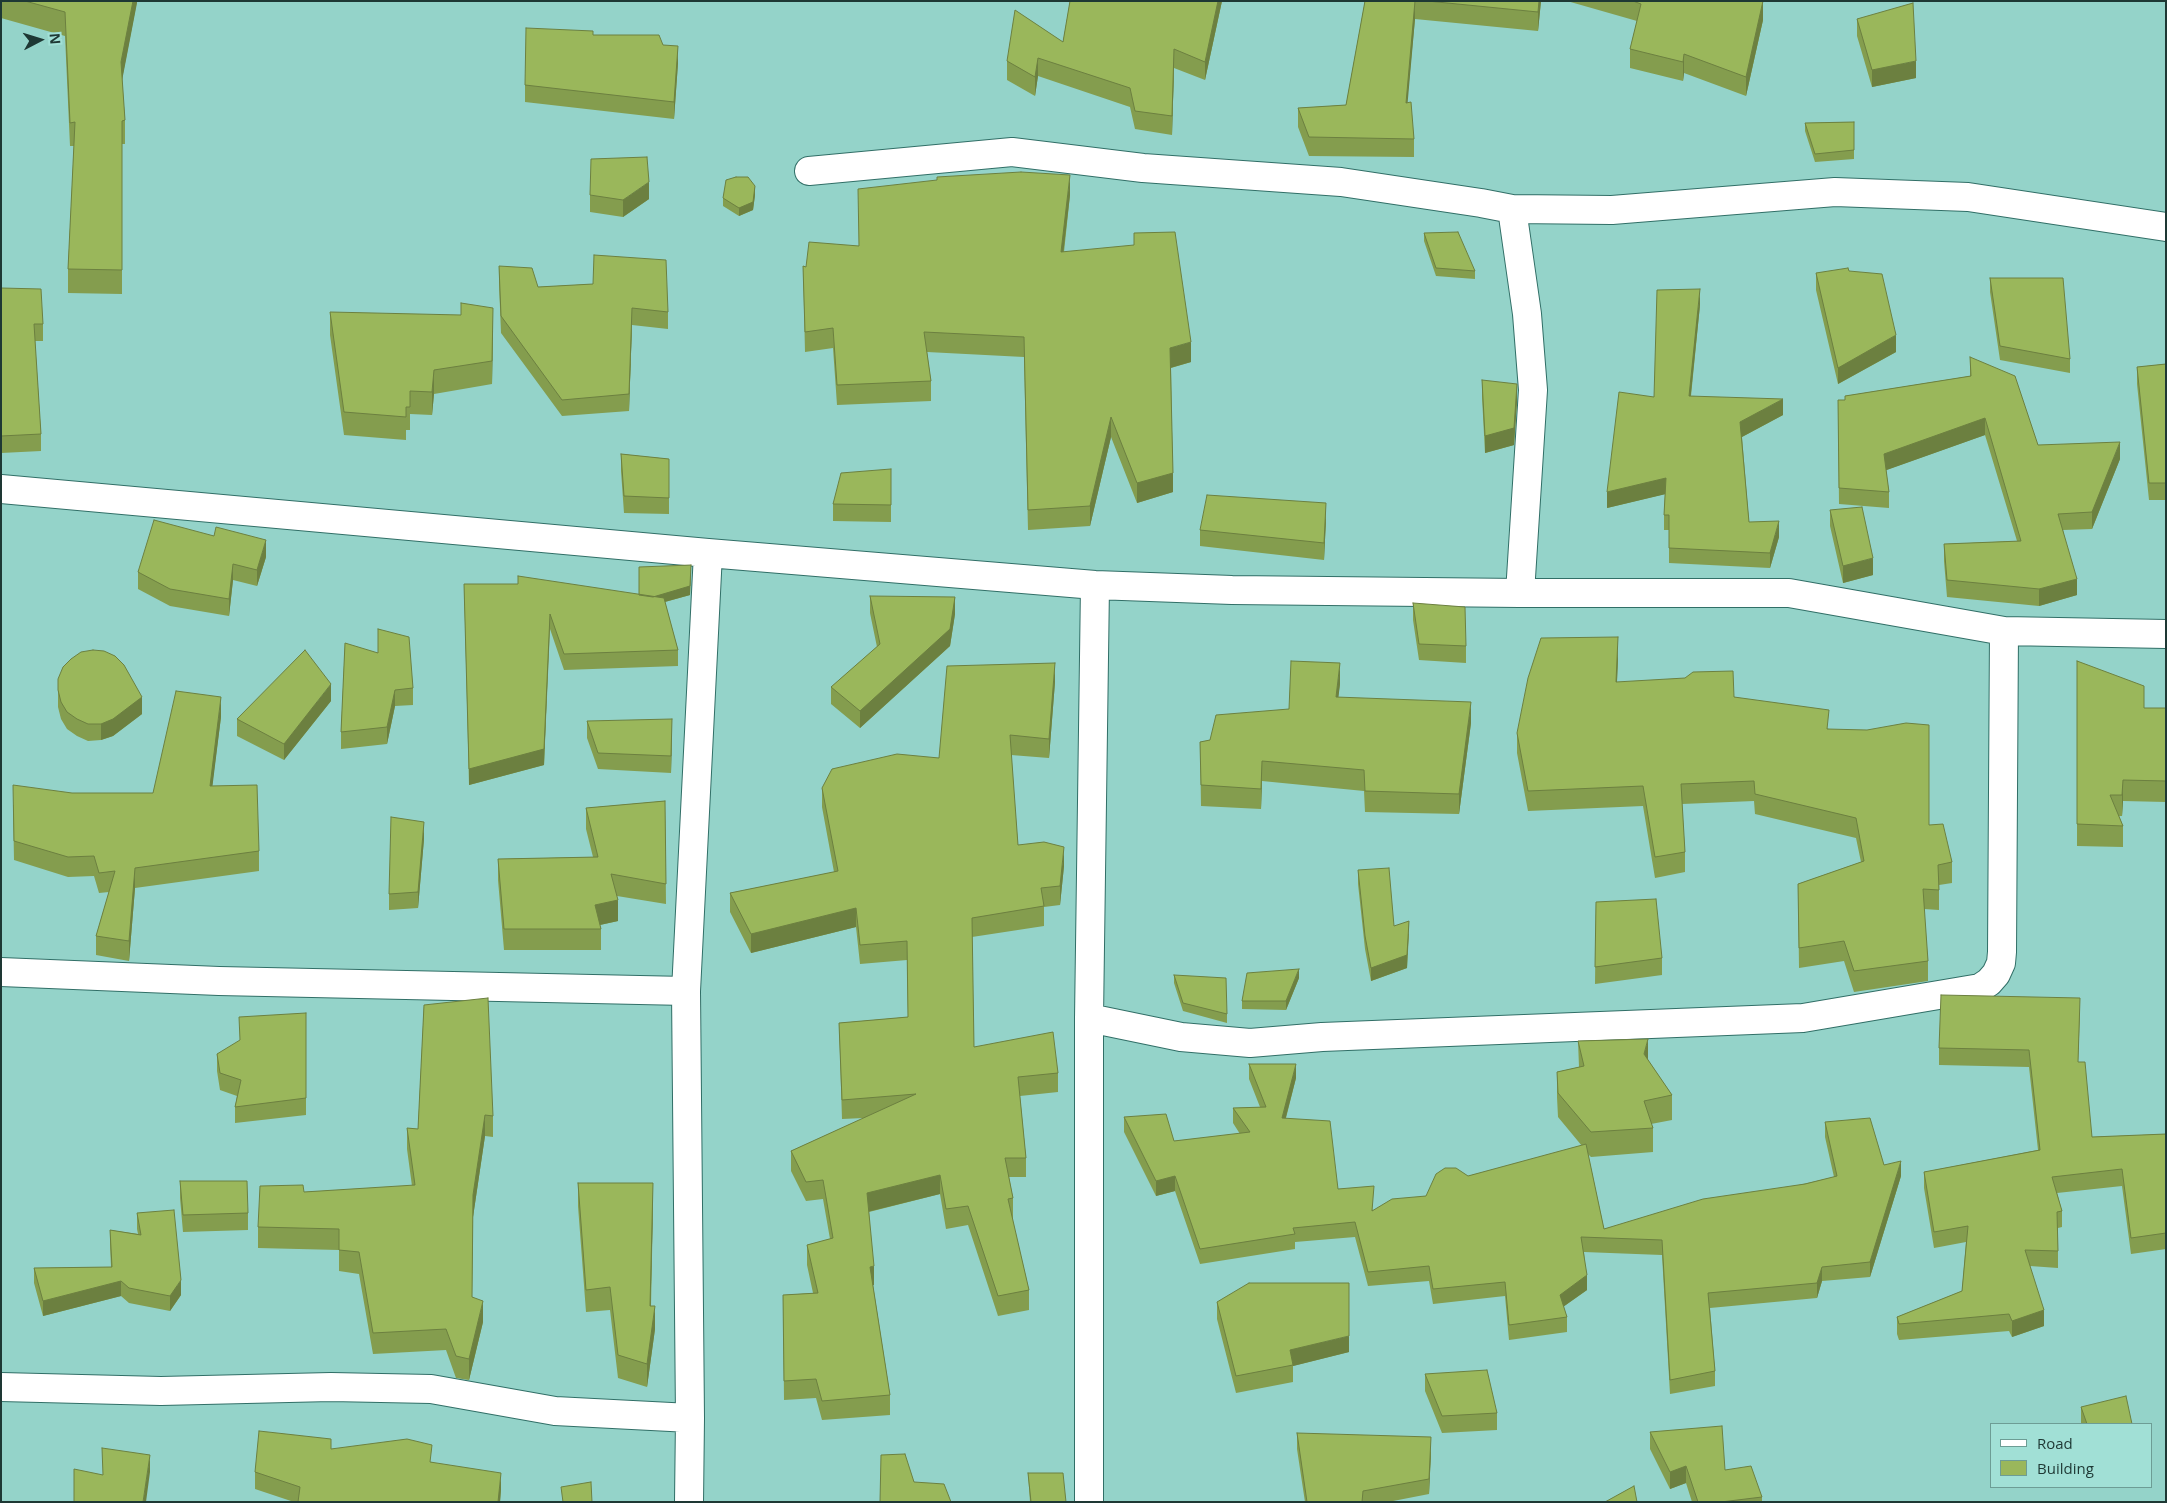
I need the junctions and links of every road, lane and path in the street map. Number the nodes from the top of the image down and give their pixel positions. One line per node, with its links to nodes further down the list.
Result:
1 (808, 171): 2 (street)
2 (1512, 210): 3 (street); 7 (street)
3 (2166, 227)
4 (1, 489): 5 (street)
5 (708, 553): 6 (street); 11 (street)
6 (1096, 585): 7 (street); 12 (street)
7 (1520, 594): 8 (street)
8 (2004, 631): 9 (street); 12 (street)
9 (2166, 634)
10 (1, 972): 11 (street)
11 (686, 991): 14 (street)
12 (1089, 1018): 16 (street)
13 (1, 1387): 14 (street)
14 (690, 1418): 15 (street)
15 (689, 1502)
16 (1089, 1502)

